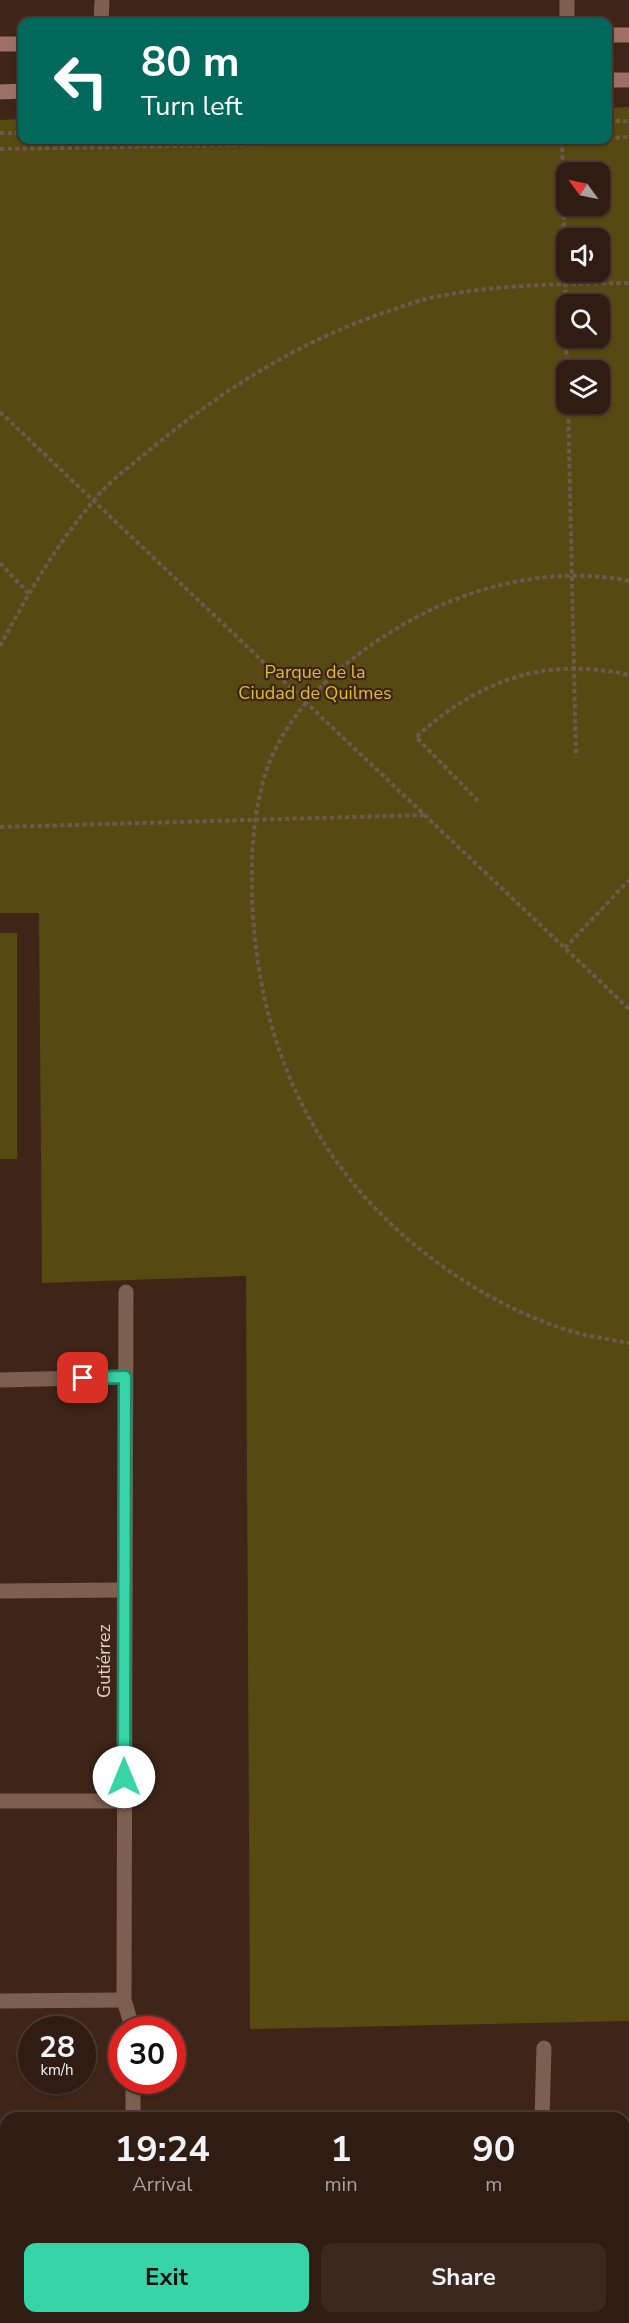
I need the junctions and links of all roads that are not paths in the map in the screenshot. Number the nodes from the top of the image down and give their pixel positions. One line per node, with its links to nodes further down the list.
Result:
1 (102, 0): 3 (street)
2 (567, 0): 4 (street)
3 (101, 18)
4 (567, 18)
5 (612, 35): 6 (main road)
6 (629, 35)
7 (0, 44): 8 (main road)
8 (18, 44)
9 (612, 80): 10 (main road)
10 (629, 80)
11 (0, 92): 12 (main road)
12 (18, 92)
13 (126, 1292): 14 (street, Gutiérrez)
14 (125, 1377): 15 (street); 16 (street, Gutiérrez)
15 (0, 1380)
16 (124, 1590): 17 (street); 19 (street, Gutiérrez)
17 (0, 1591)
18 (0, 1801): 19 (street)
19 (124, 1801): 20 (street, Gutiérrez)
20 (124, 2000): 21 (street); 22 (street, Gutiérrez)
21 (0, 2001)
22 (129, 2016)
23 (544, 2048): 26 (street)
24 (133, 2094): 25 (street)
25 (132, 2112)
26 (542, 2112)

